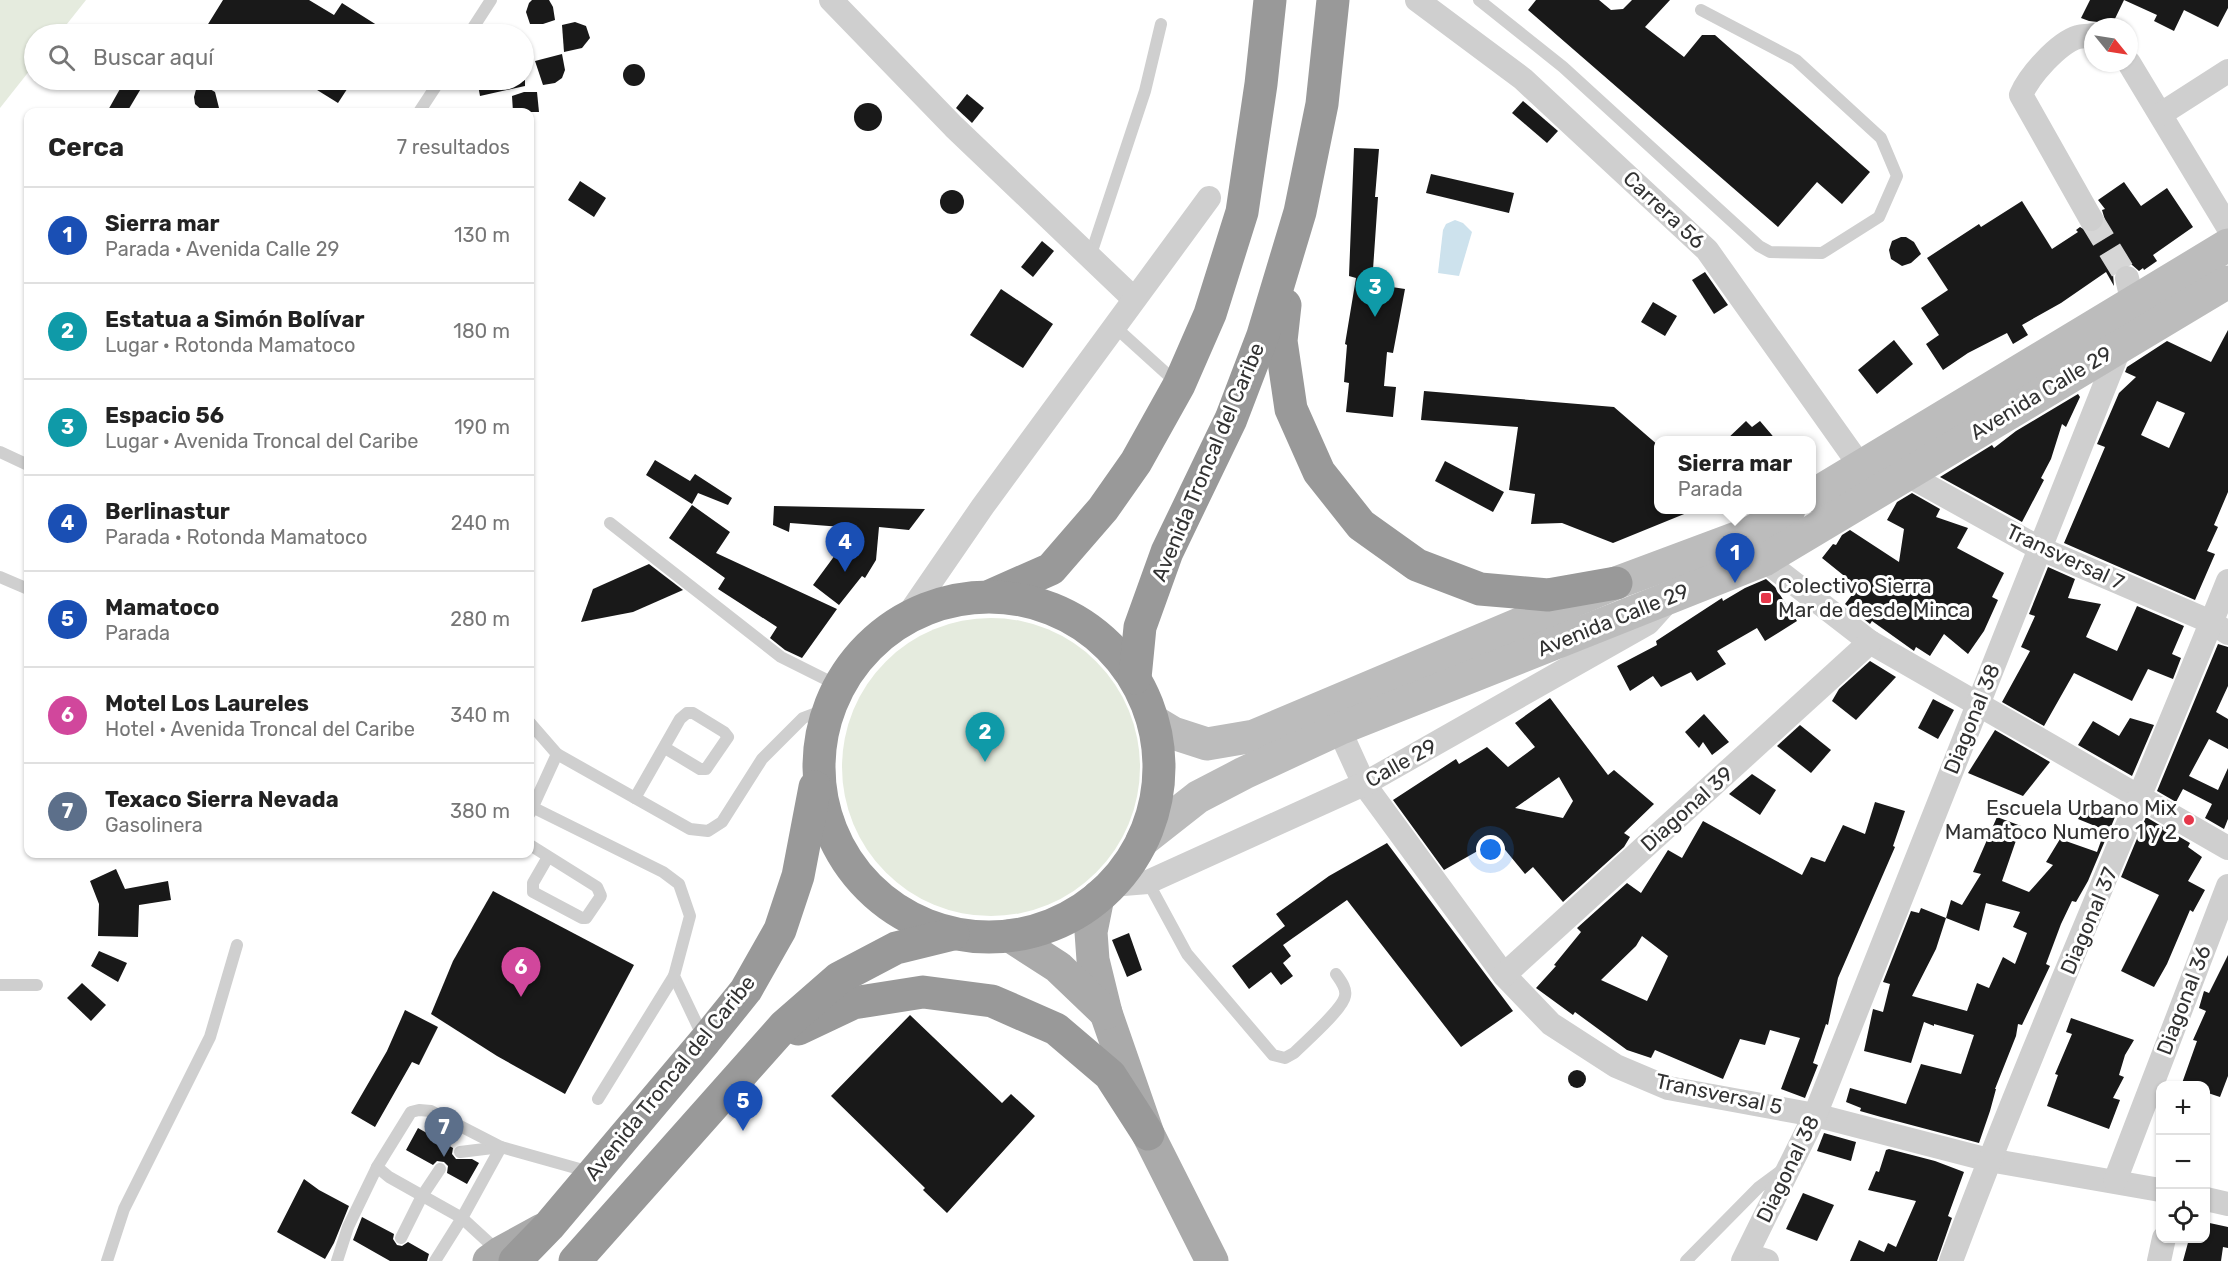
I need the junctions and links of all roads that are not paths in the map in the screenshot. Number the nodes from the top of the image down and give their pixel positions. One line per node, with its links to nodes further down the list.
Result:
1 (491, 0): 8 (lane)
2 (831, 0): 21 (street)
3 (1270, 0): 27 (highway)
4 (1333, 0): 17 (highway, Avenida Troncal del Caribe)
5 (1417, 0): 30 (street, Carrera 56)
6 (1479, 0): 7 (lane)
7 (1701, 10)
8 (475, 24)
9 (1161, 24): 21 (lane)
10 (2084, 37): 18 (street)
11 (2228, 71): 15 (street)
12 (2135, 72): 15 (street)
13 (434, 90): 14 (lane)
14 (422, 108)
15 (2162, 114): 19 (street)
16 (1209, 198): 24 (street)
17 (1300, 212): 39 (highway); 46 (highway, Avenida Troncal del Caribe)
18 (2091, 219)
19 (2228, 227)
20 (2228, 245): 22 (main road, Avenida Calle 29)
21 (1090, 257): 24 (street)
22 (2130, 291): 26 (street, Diagonal 38); 30 (main road, Avenida Calle 29)
23 (2221, 292): 26 (main road, Avenida Calle 29)
24 (1133, 298): 25 (street)
25 (1114, 326): 27 (lane); 43 (street)
26 (2120, 346): 31 (main road, Avenida Calle 29); 35 (street, Diagonal 38)
27 (1179, 385): 41 (highway)
28 (0, 452): 29 (lane)
29 (24, 463)
30 (1861, 466): 32 (main road, Avenida Calle 29)
31 (1906, 474): 35 (street, Transversal 7); 36 (main road, Avenida Calle 29)
32 (1816, 494)
33 (1782, 514): 39 (main road, Avenida Calle 29)
34 (610, 523): 47 (lane)
35 (2039, 548): 44 (street, Transversal 7); 48 (street, Diagonal 38)
36 (1764, 560): 42 (main road, Avenida Calle 29); 45 (street)
37 (0, 577): 40 (lane)
38 (2228, 581): 44 (street, Diagonal 37)
39 (1616, 583): 49 (main road, Avenida Calle 29)
40 (24, 587)
41 (991, 596): 43 (highway); 46 (highway)
42 (1669, 598): 51 (main road, Avenida Calle 29); 55 (street, Calle 29)
43 (906, 618): 47 (highway)
44 (2220, 628): 57 (street, Diagonal 37)
45 (1870, 642): 48 (street); 71 (street, Diagonal 39)
46 (1135, 678): 49 (highway)
47 (837, 697): 54 (highway); 56 (lane)
48 (1978, 703): 57 (street); 79 (street, Diagonal 38)
49 (1153, 721): 60 (highway)
50 (534, 728): 53 (lane)
51 (1339, 729): 55 (street, Transversal 5); 60 (main road, Avenida Calle 29)
52 (665, 748): 52 (lane); 56 (lane)
53 (557, 754): 56 (lane); 58 (lane)
54 (819, 771): 67 (highway); 76 (highway, Avenida Troncal del Caribe)
55 (1364, 784): 64 (street, Calle 29); 71 (street, Transversal 5)
56 (635, 798)
57 (2140, 798): 62 (street); 83 (street, Diagonal 37)
58 (534, 802)
59 (534, 812): 72 (lane)
60 (1142, 841): 66 (highway)
61 (534, 848): 63 (lane)
62 (2228, 848)
63 (548, 857): 63 (lane)
64 (1148, 882): 66 (street, Calle 29); 70 (lane)
65 (2228, 886): 88 (street, Diagonal 36)
66 (1105, 891): 68 (highway); 75 (main road)
67 (953, 934): 68 (highway); 77 (highway)
68 (1010, 936): 75 (main road)
69 (237, 945): 98 (lane)
70 (1336, 974)
71 (1504, 975): 79 (street, Transversal 5)
72 (674, 976): 76 (lane); 78 (lane)
73 (0, 985): 74 (lane)
74 (37, 985)
75 (1106, 1012): 80 (main road)
76 (705, 1041): 87 (highway, Avenida Troncal del Caribe)
77 (737, 1080): 80 (highway); 101 (highway)
78 (598, 1099)
79 (1815, 1114): 83 (street, Transversal 5); 84 (street, Diagonal 38)
80 (1148, 1134): 102 (main road)
81 (501, 1147): 82 (lane); 85 (lane); 87 (lane); 93 (lane)
82 (460, 1152)
83 (1989, 1160): 88 (street, Transversal 5); 104 (street, Diagonal 37)
84 (1793, 1162): 97 (street, Diagonal 38); 103 (lane)
85 (377, 1167): 90 (lane); 99 (lane)
86 (440, 1169): 90 (lane)
87 (594, 1173): 96 (highway, Avenida Troncal del Caribe)
88 (2115, 1180): 89 (street, Transversal 5)
89 (2156, 1189)
90 (422, 1196): 93 (lane); 94 (lane)
91 (2210, 1200): 92 (street)
92 (2228, 1204)
93 (462, 1218): 96 (lane); 100 (lane)
94 (401, 1238)
95 (2163, 1243): 105 (street)
96 (501, 1258)
97 (1752, 1259)
98 (107, 1261)
99 (337, 1261)
100 (435, 1261)
101 (575, 1261)
102 (1212, 1261)
103 (1686, 1261)
104 (1952, 1261)
105 (2159, 1261)

